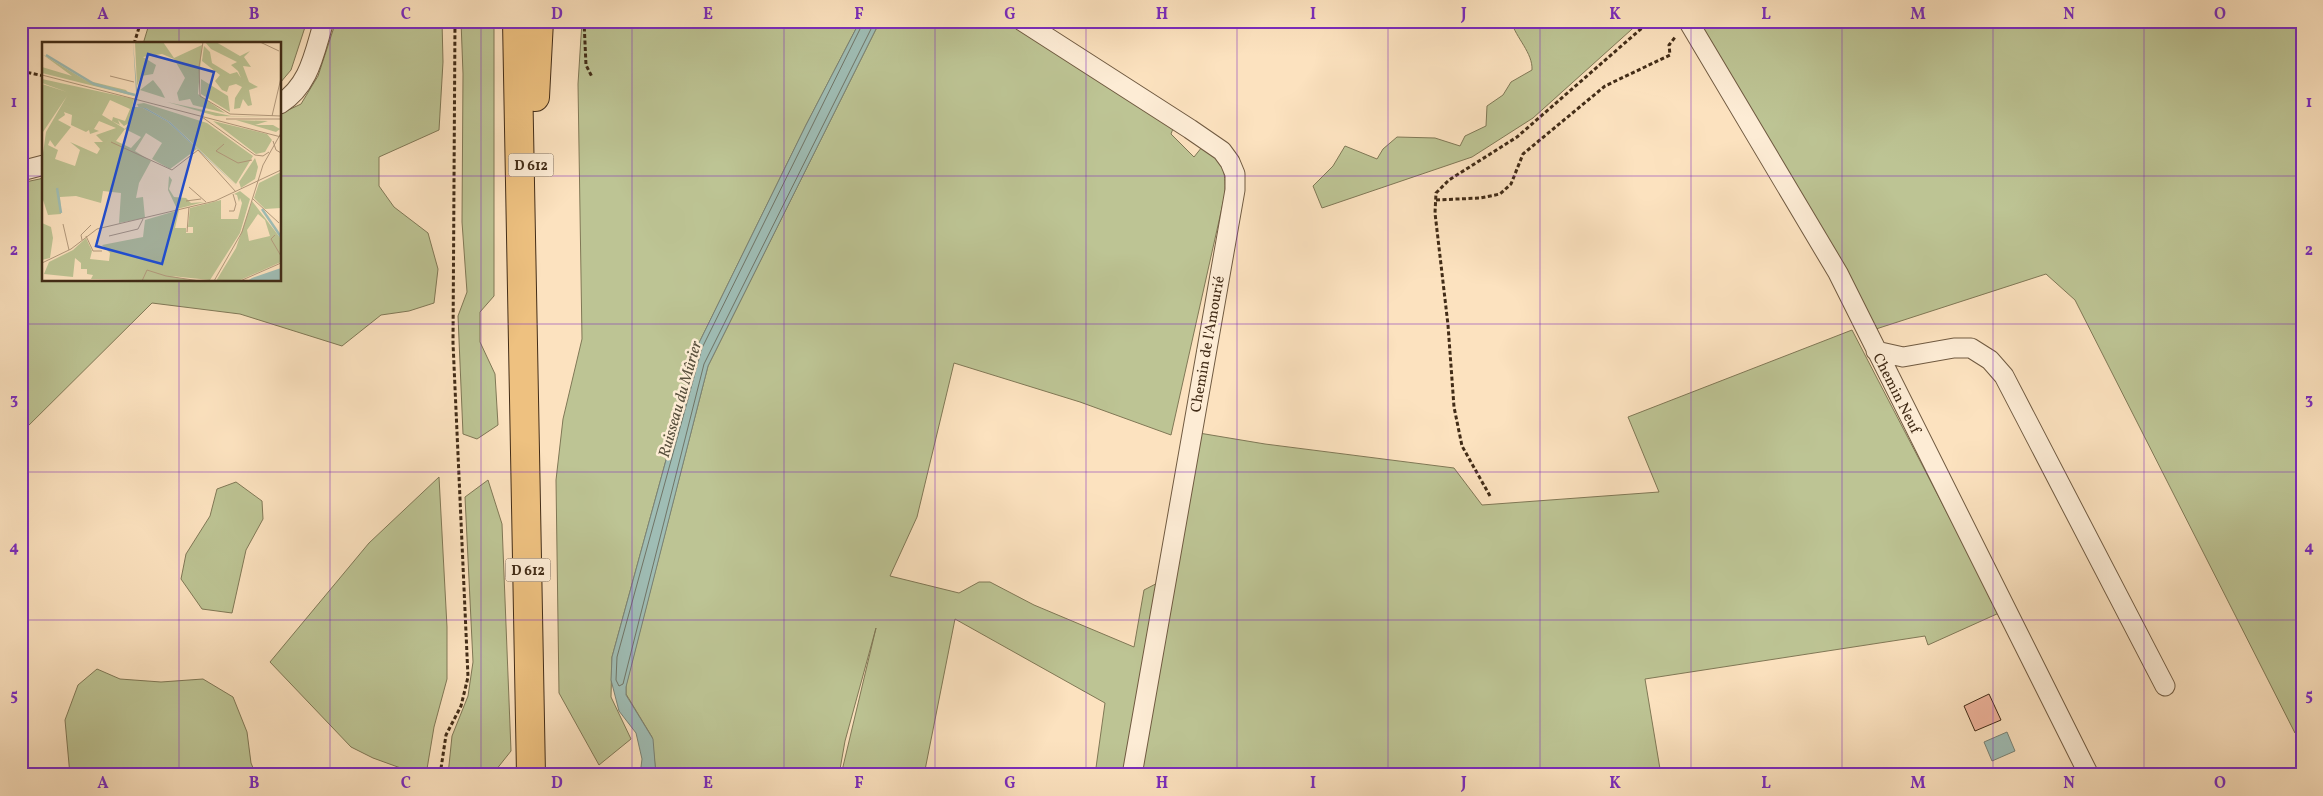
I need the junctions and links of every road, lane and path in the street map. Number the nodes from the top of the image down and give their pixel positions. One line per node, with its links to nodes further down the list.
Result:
1 (141, 21): 11 (path)
2 (324, 21): 15 (street)
3 (455, 21): 24 (path)
4 (512, 21): 18 (highway, D 612)
5 (517, 21): 18 (highway, D 612)
6 (539, 21): 20 (highway, D 612)
7 (584, 21): 14 (path)
8 (1022, 21): 26 (street, Chemin de l'Amourié)
9 (1650, 21): 19 (path)
10 (1684, 25): 19 (path); 21 (street, Chemin Neuf)
11 (135, 42)
12 (21, 71): 13 (path)
13 (42, 76)
14 (592, 77)
15 (281, 103)
16 (42, 166): 17 (street)
17 (21, 171)
18 (520, 171): 20 (highway, D 612)
19 (1436, 200): 22 (path)
20 (524, 308): 25 (highway, D 612)
21 (1876, 352): 23 (street); 27 (street, Chemin Neuf)
22 (1490, 496)
23 (2165, 686)
24 (440, 775)
25 (530, 775)
26 (1132, 775)
27 (2089, 775)

